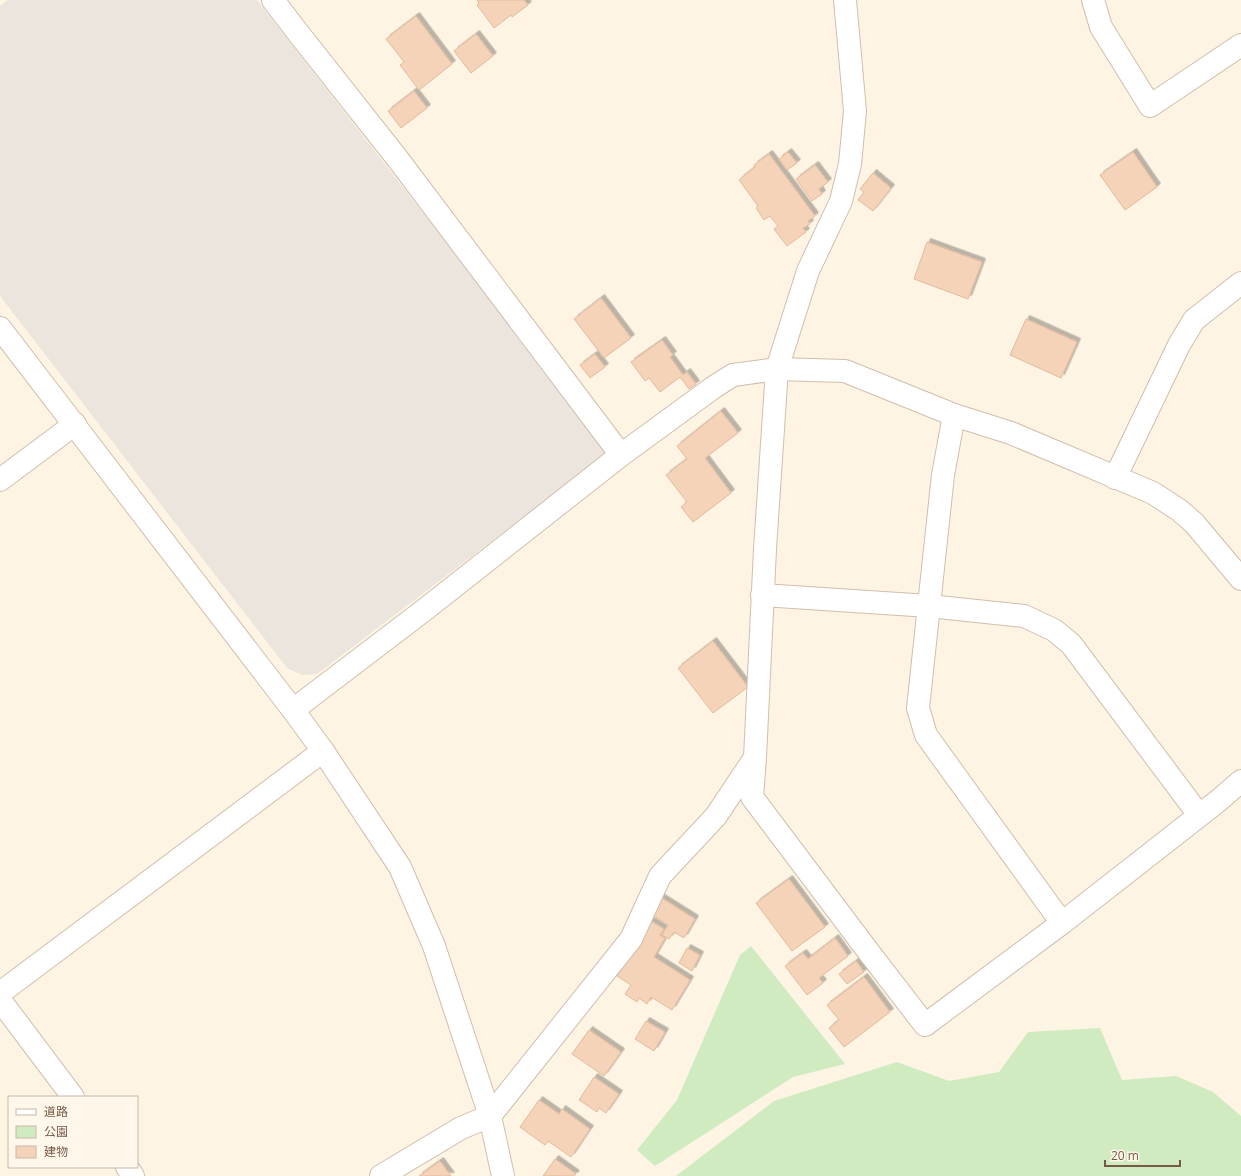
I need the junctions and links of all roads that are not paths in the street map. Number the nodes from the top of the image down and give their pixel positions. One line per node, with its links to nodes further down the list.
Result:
1 (273, 0): 10 (street)
2 (1093, 0): 4 (street)
3 (841, 4): 7 (street)
4 (1241, 44)
5 (1241, 283): 11 (street)
6 (0, 328): 9 (street)
7 (777, 369): 8 (street); 10 (street); 14 (street)
8 (954, 415): 11 (street); 15 (street)
9 (74, 424): 12 (street); 16 (street)
10 (621, 455): 16 (street)
11 (1115, 478): 13 (street)
12 (0, 480)
13 (1241, 579)
14 (762, 595): 15 (street); 18 (street)
15 (929, 606): 20 (street); 21 (street)
16 (293, 710): 17 (street)
17 (323, 752): 22 (street); 25 (street)
18 (755, 758): 21 (street); 25 (street)
19 (1241, 781): 20 (street)
20 (1199, 815): 21 (street)
21 (1062, 923)
22 (0, 993)
23 (0, 1000): 24 (street)
24 (73, 1096)
25 (490, 1116): 28 (street); 29 (street)
26 (128, 1168): 27 (street)
27 (134, 1176)
28 (381, 1176)
29 (503, 1176)

